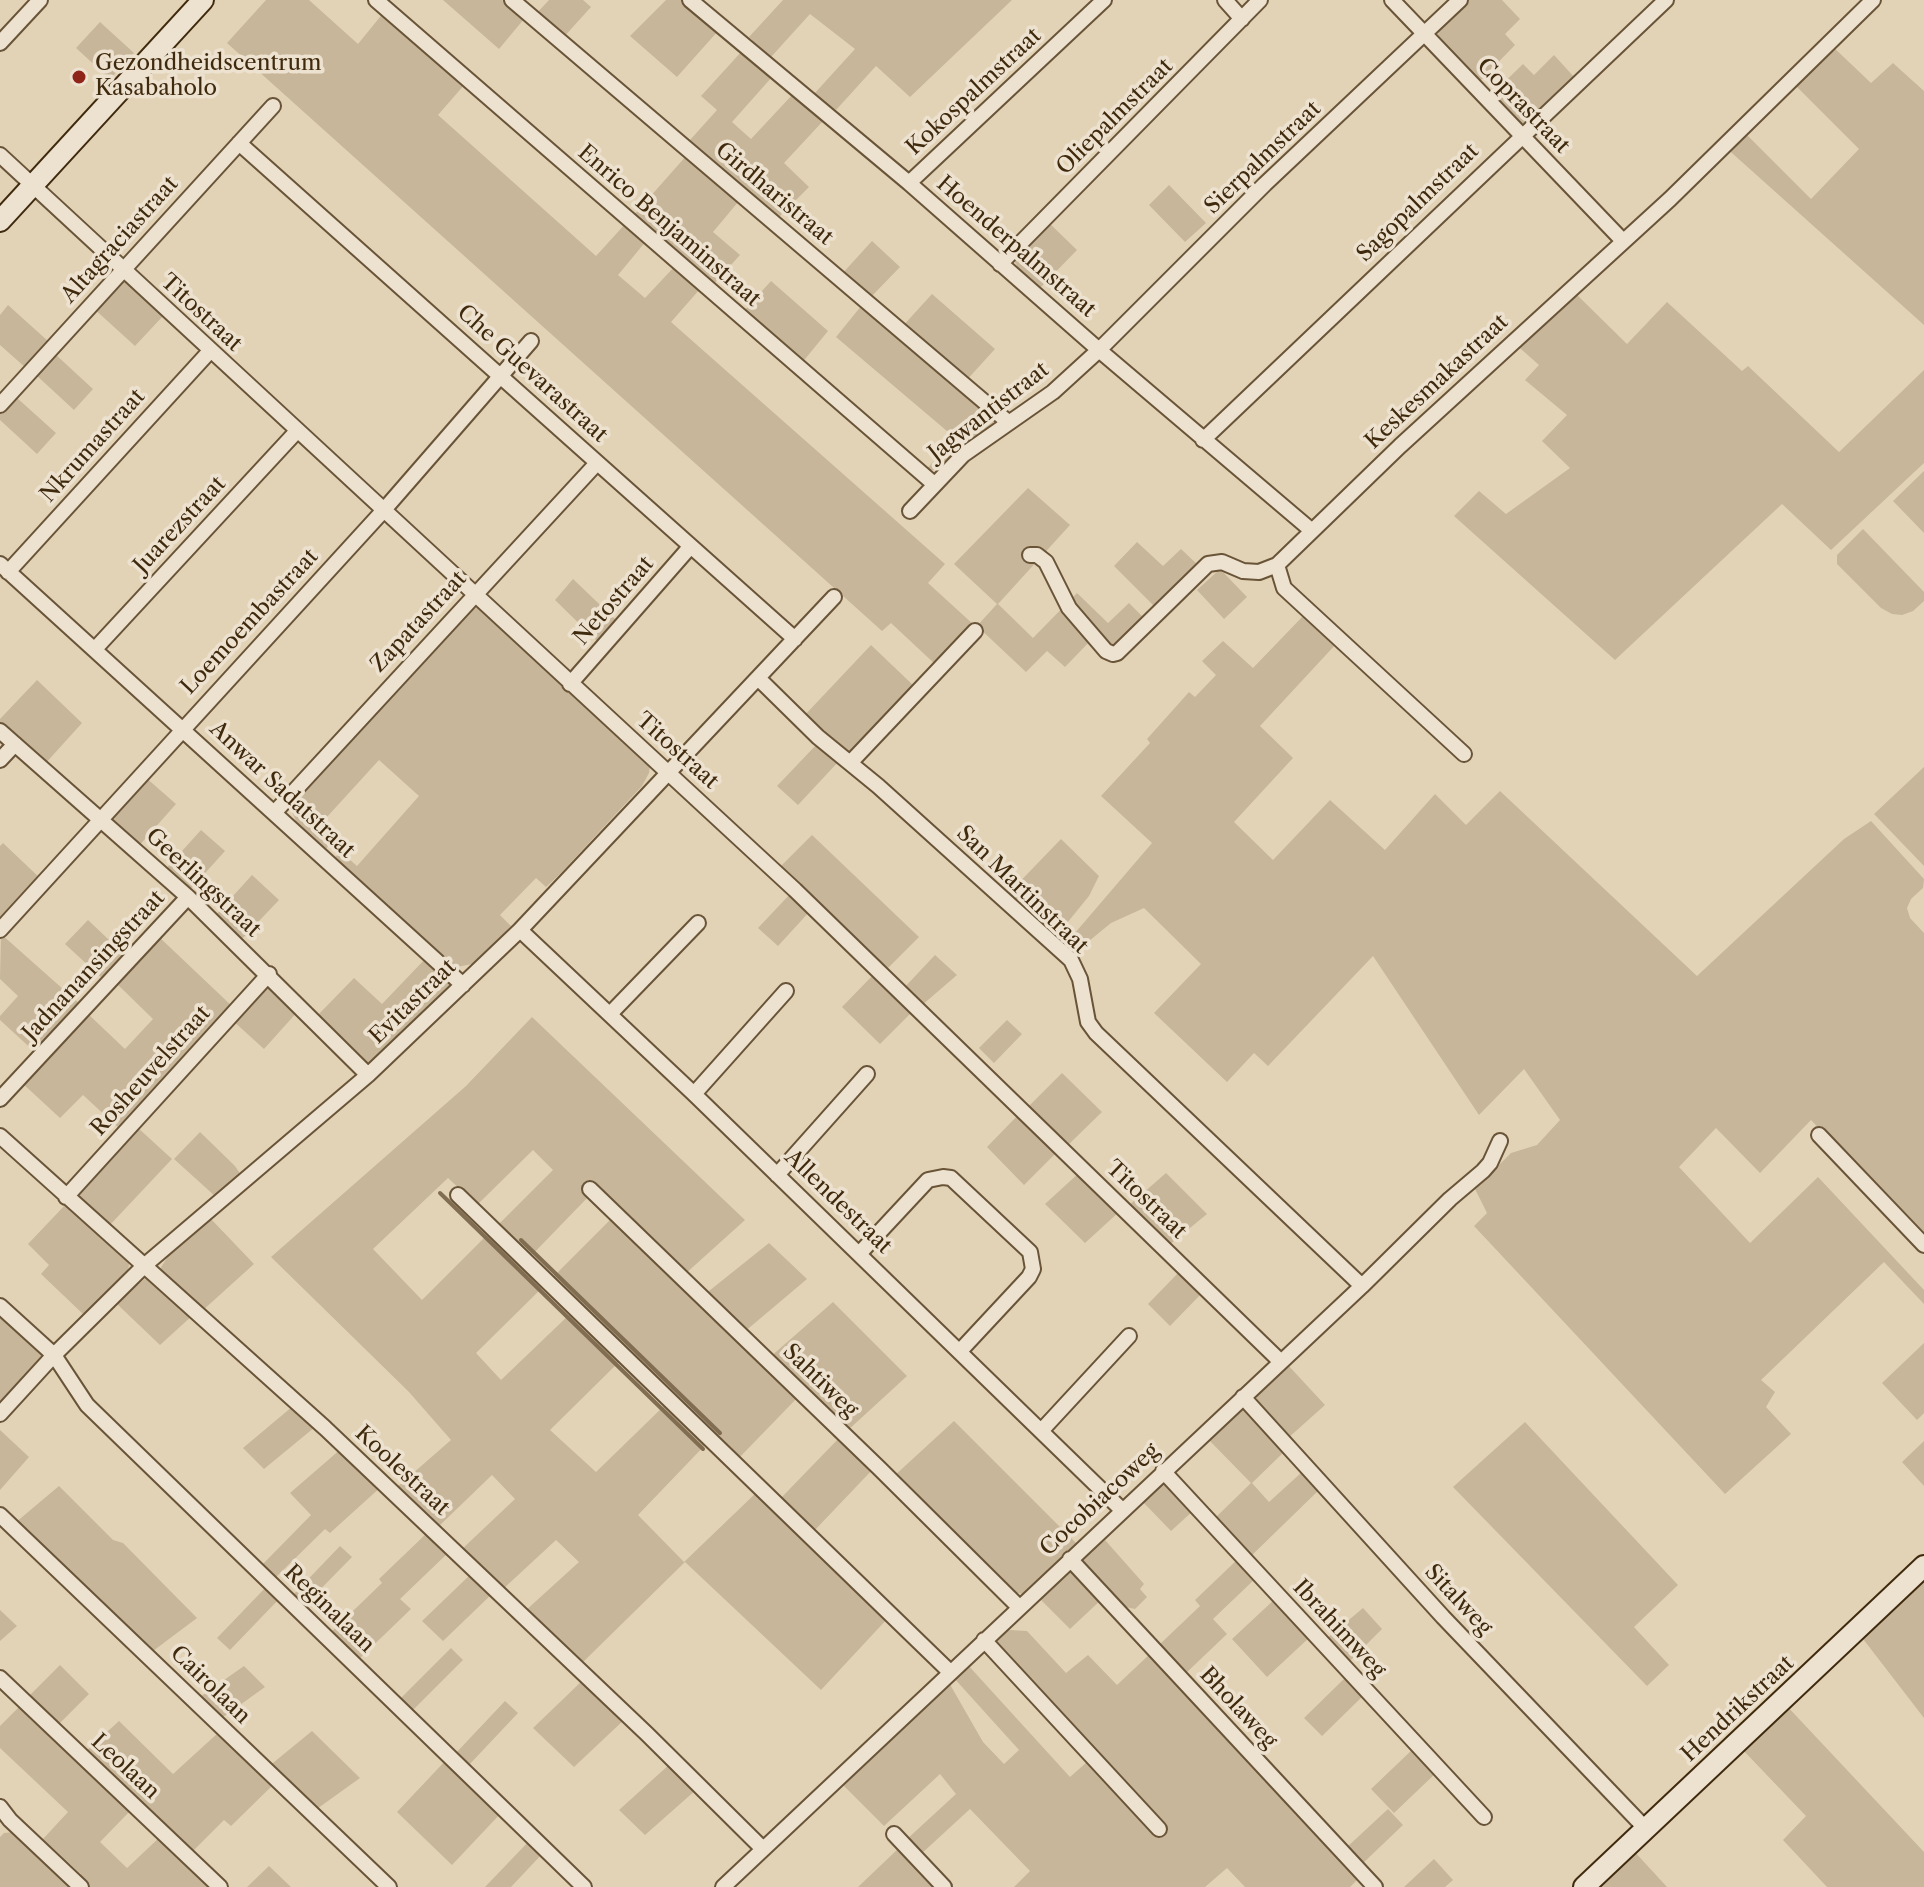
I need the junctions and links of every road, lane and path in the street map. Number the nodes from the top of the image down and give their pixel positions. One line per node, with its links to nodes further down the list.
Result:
1 (203, 0): 21 (street)
2 (376, 0): 35 (street, Enrico Benjaminstraat)
3 (512, 0): 31 (street, Girdharistraat)
4 (690, 0): 20 (street, Hoenderpalmstraat)
5 (1104, 0): 20 (street, Kokospalmstraat)
6 (1225, 0): 13 (street)
7 (1260, 0): 13 (street, Oliepalmstraat)
8 (1392, 0): 14 (street, Coprastraat)
9 (1460, 0): 14 (street, Sierpalmstraat)
10 (1666, 0): 17 (street, Sagopalmstraat)
11 (1873, 0): 23 (street, Keskesmakastraat)
12 (36, 1): 15 (street)
13 (1242, 19): 24 (street, Oliepalmstraat)
14 (1424, 34): 17 (street, Coprastraat); 27 (street, Sierpalmstraat)
15 (0, 43)
16 (273, 106): 18 (street, Altagraciastraat)
17 (1520, 136): 23 (street, Coprastraat); 33 (street, Sagopalmstraat)
18 (239, 143): 25 (street, Altagraciastraat); 29 (street, Che Guevarastraat)
19 (0, 155): 21 (street, Titostraat)
20 (909, 183): 24 (street, Hoenderpalmstraat)
21 (33, 186): 22 (street); 25 (street, Titostraat)
22 (0, 221)
23 (1623, 241): 38 (street, Keskesmakastraat)
24 (1000, 264): 27 (street, Hoenderpalmstraat)
25 (122, 270): 28 (street, Titostraat); 30 (street, Altagraciastraat)
26 (531, 341): 29 (street, Loemoembastraat)
27 (1099, 350): 31 (street, Jagwantistraat); 33 (street, Hoenderpalmstraat)
28 (210, 351): 32 (street, Titostraat); 42 (street, Nkrumastraat)
29 (500, 375): 34 (street, Che Guevarastraat); 36 (street, Loemoembastraat)
30 (0, 405)
31 (1008, 422): 35 (street, Jagwantistraat)
32 (297, 431): 36 (street, Titostraat); 47 (street, Juarezstraat)
33 (1203, 440): 38 (street, Hoenderpalmstraat)
34 (597, 463): 39 (street, Che Guevarastraat); 43 (street, Zapatastraat)
35 (934, 484): 37 (street, Jagwantistraat)
36 (383, 511): 43 (street, Titostraat); 50 (street, Loemoembastraat)
37 (910, 511)
38 (1311, 530): 41 (street, Keskesmakastraat)
39 (690, 547): 46 (street, Che Guevarastraat); 49 (street, Netostraat)
40 (1030, 555): 41 (street)
41 (1277, 565): 53 (street)
42 (4, 568): 47 (street, Anwar Sadatstraat)
43 (474, 595): 49 (street, Titostraat); 57 (street, Zapatastraat)
44 (834, 597): 46 (street, Evitastraat)
45 (975, 631): 55 (street)
46 (795, 639): 48 (street, Evitastraat)
47 (95, 649): 50 (street, Anwar Sadatstraat)
48 (758, 678): 55 (street, San Martinstraat); 56 (street, Evitastraat)
49 (570, 684): 56 (street, Titostraat)
50 (182, 728): 57 (street, Anwar Sadatstraat); 58 (street, Loemoembastraat)
51 (0, 731): 52 (street, Geerlingstraat)
52 (15, 744): 54 (street); 58 (street, Geerlingstraat)
53 (1464, 754)
54 (0, 760)
55 (850, 763): 81 (street, San Martinstraat)
56 (667, 773): 62 (street, Evitastraat); 86 (street, Titostraat)
57 (274, 813): 64 (street, Anwar Sadatstraat)
58 (100, 819): 59 (street, Geerlingstraat); 61 (street, Loemoembastraat)
59 (188, 897): 63 (street, Geerlingstraat); 70 (street, Jadnanansingstraat)
60 (698, 923): 66 (street)
61 (0, 930)
62 (520, 930): 64 (street, Evitastraat); 66 (street, Allendestraat)
63 (269, 974): 68 (street, Geerlingstraat); 77 (street, Rosheuvelstraat)
64 (463, 985): 68 (street, Evitastraat)
65 (786, 991): 69 (street)
66 (610, 1014): 69 (street, Allendestraat)
67 (867, 1074): 74 (street)
68 (368, 1075): 80 (street, Evitastraat)
69 (694, 1094): 74 (street, Allendestraat)
70 (0, 1099)
71 (1819, 1135): 78 (street)
72 (0, 1136): 77 (street, Koolestraat)
73 (1500, 1141): 81 (street, Cocobiacoweg)
74 (777, 1175): 79 (street, Allendestraat)
75 (590, 1189): 95 (street, Sahtiweg)
76 (458, 1195): 97 (street)
77 (66, 1197): 80 (street, Koolestraat)
78 (1924, 1245)
79 (859, 1254): 84 (street, Allendestraat); 84 (street)
80 (145, 1265): 85 (street, Evitastraat); 105 (street, Koolestraat)
81 (1362, 1286): 86 (street, Cocobiacoweg)
82 (0, 1306): 85 (street, Reginalaan)
83 (1129, 1336): 89 (street)
84 (960, 1351): 89 (street, Allendestraat)
85 (54, 1355): 88 (street, Evitastraat); 109 (street, Reginalaan)
86 (1281, 1362): 87 (street, Cocobiacoweg)
87 (1243, 1397): 90 (street, Cocobiacoweg); 103 (street, Sitalweg)
88 (0, 1414)
89 (1042, 1430): 91 (street, Allendestraat)
90 (1163, 1471): 91 (street, Cocobiacoweg); 100 (street, Ibrahimweg)
91 (1122, 1510): 93 (street, Cocobiacoweg)
92 (0, 1515): 108 (street, Cairolaan)
93 (1070, 1559): 95 (street, Cocobiacoweg); 112 (street, Bholaweg)
94 (1924, 1566): 103 (street, Hendrikstraat)
95 (1019, 1607): 96 (street, Cocobiacoweg)
96 (984, 1640): 97 (street, Cocobiacoweg); 102 (street)
97 (949, 1671): 105 (street, Cocobiacoweg)
98 (0, 1678): 107 (street, Leolaan)
99 (0, 1807): 101 (street)
100 (1484, 1817)
101 (5, 1825): 106 (street)
102 (1159, 1829)
103 (1646, 1829): 113 (street, Hendrikstraat)
104 (894, 1834): 111 (street)
105 (763, 1849): 110 (street, Cocobiacoweg)
106 (81, 1887)
107 (220, 1887)
108 (389, 1887)
109 (584, 1887)
110 (723, 1887)
111 (944, 1887)
112 (1375, 1887)
113 (1584, 1887)

